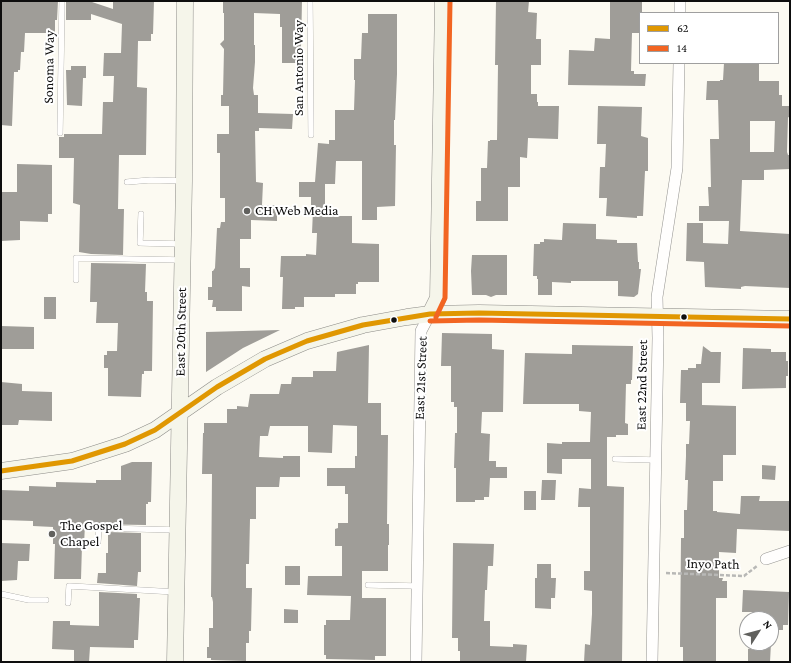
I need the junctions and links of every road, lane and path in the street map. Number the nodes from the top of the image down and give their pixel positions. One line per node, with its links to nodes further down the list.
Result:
1 (62, 1): 8 (lane, Sonoma Way)
2 (186, 1): 10 (street, East 20th Street)
3 (310, 1): 9 (lane, San Antonio Way)
4 (443, 1): 16 (street, East 21st Street)
5 (680, 1): 6 (street)
6 (680, 12)
7 (679, 64): 17 (street, East 22nd Street)
8 (60, 133)
9 (311, 135)
10 (184, 181): 11 (lane); 13 (street, East 20th Street)
11 (127, 182)
12 (141, 214): 13 (lane)
13 (183, 244): 14 (street, East 20th Street)
14 (182, 260): 15 (lane); 19 (street, East 20th Street)
15 (76, 280)
16 (430, 314): 17 (street); 19 (street); 29 (street, East 21st Street)
17 (658, 317): 18 (street); 21 (street, East 22nd Street)
18 (790, 319)
19 (180, 414): 22 (street); 23 (street, East 20th Street)
20 (615, 459): 21 (lane)
21 (656, 460): 27 (street, East 22nd Street)
22 (1, 471)
23 (177, 530): 24 (lane); 30 (street, East 20th Street)
24 (98, 542)
25 (790, 551): 26 (street)
26 (766, 559): 27 (path, Inyo Path)
27 (653, 573): 36 (street, East 22nd Street)
28 (368, 585): 29 (lane)
29 (417, 586): 35 (street, East 21st Street)
30 (176, 592): 33 (lane); 34 (street, East 20th Street)
31 (1, 594): 32 (lane)
32 (46, 600)
33 (68, 603)
34 (175, 662)
35 (416, 662)
36 (652, 662)

